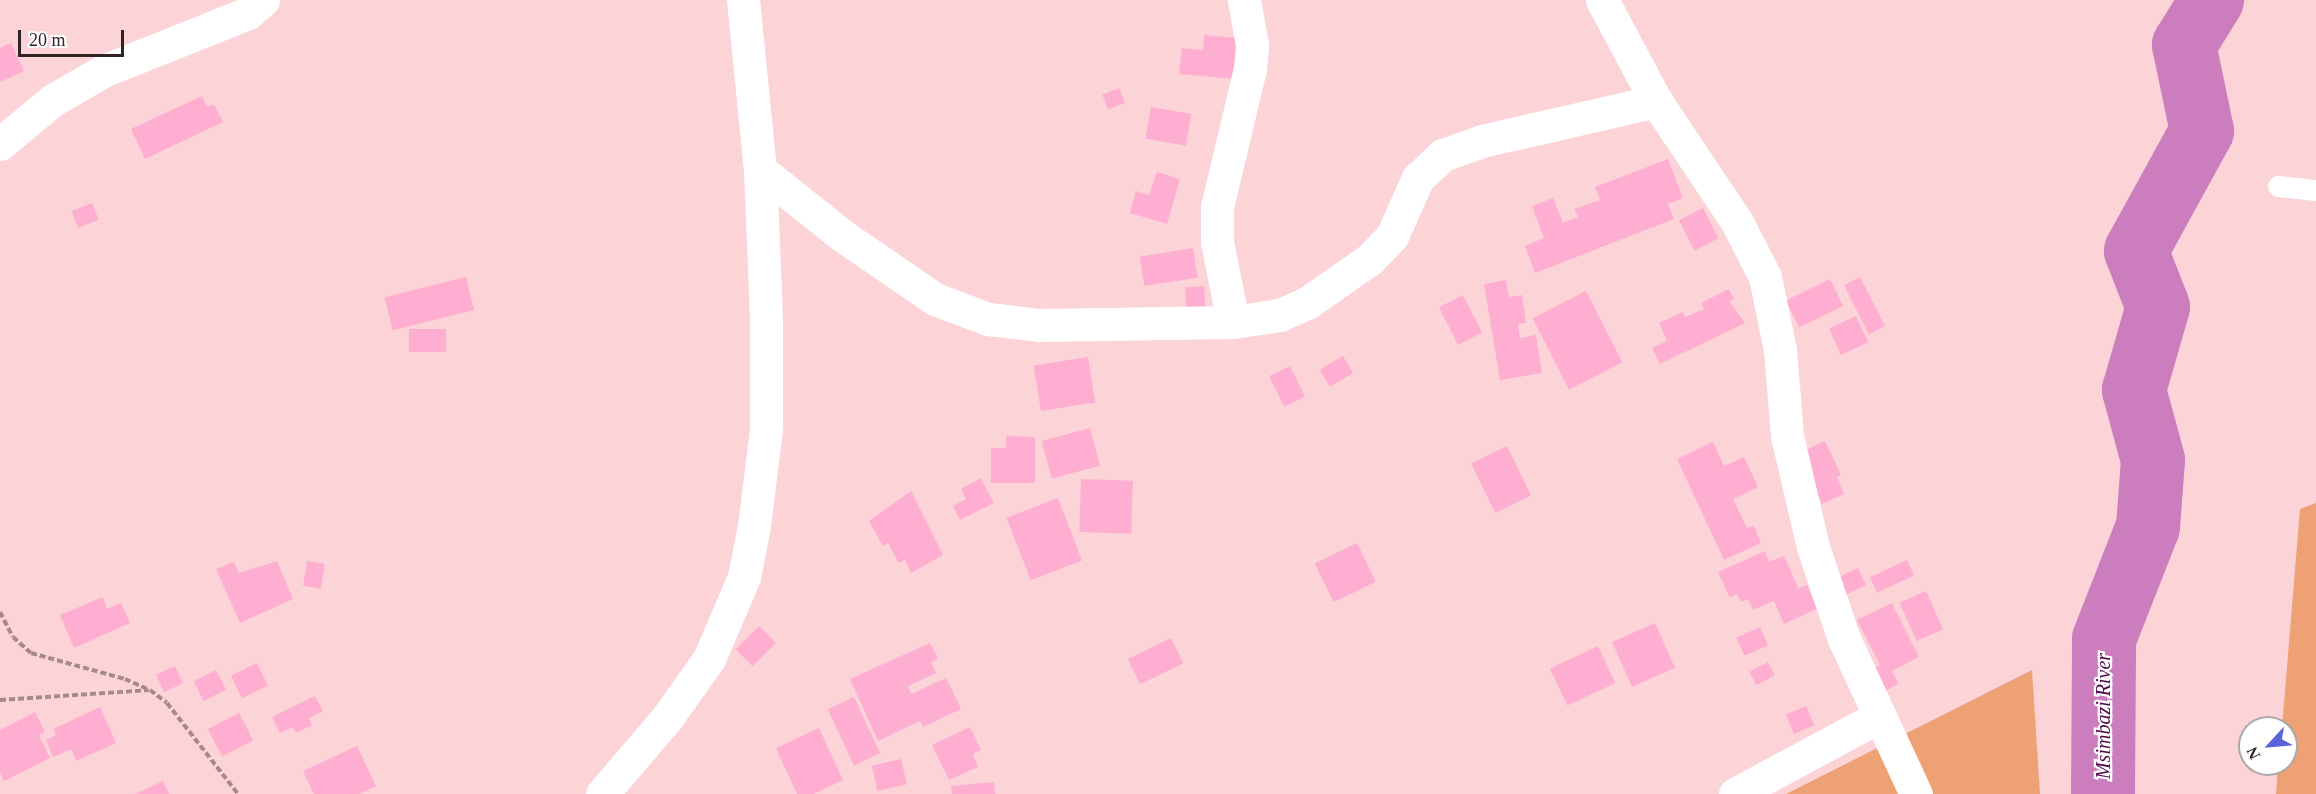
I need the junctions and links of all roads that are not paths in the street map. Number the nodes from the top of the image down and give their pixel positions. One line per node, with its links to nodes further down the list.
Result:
1 (263, 0): 6 (street)
2 (743, 0): 7 (street)
3 (1244, 0): 10 (street)
4 (1602, 0): 5 (street)
5 (1656, 101): 10 (street); 11 (street)
6 (0, 144)
7 (760, 170): 10 (street); 12 (street)
8 (2278, 186): 9 (lane)
9 (2316, 190)
10 (1233, 322)
11 (1878, 717): 13 (street); 14 (street)
12 (602, 794)
13 (1736, 794)
14 (1916, 794)

